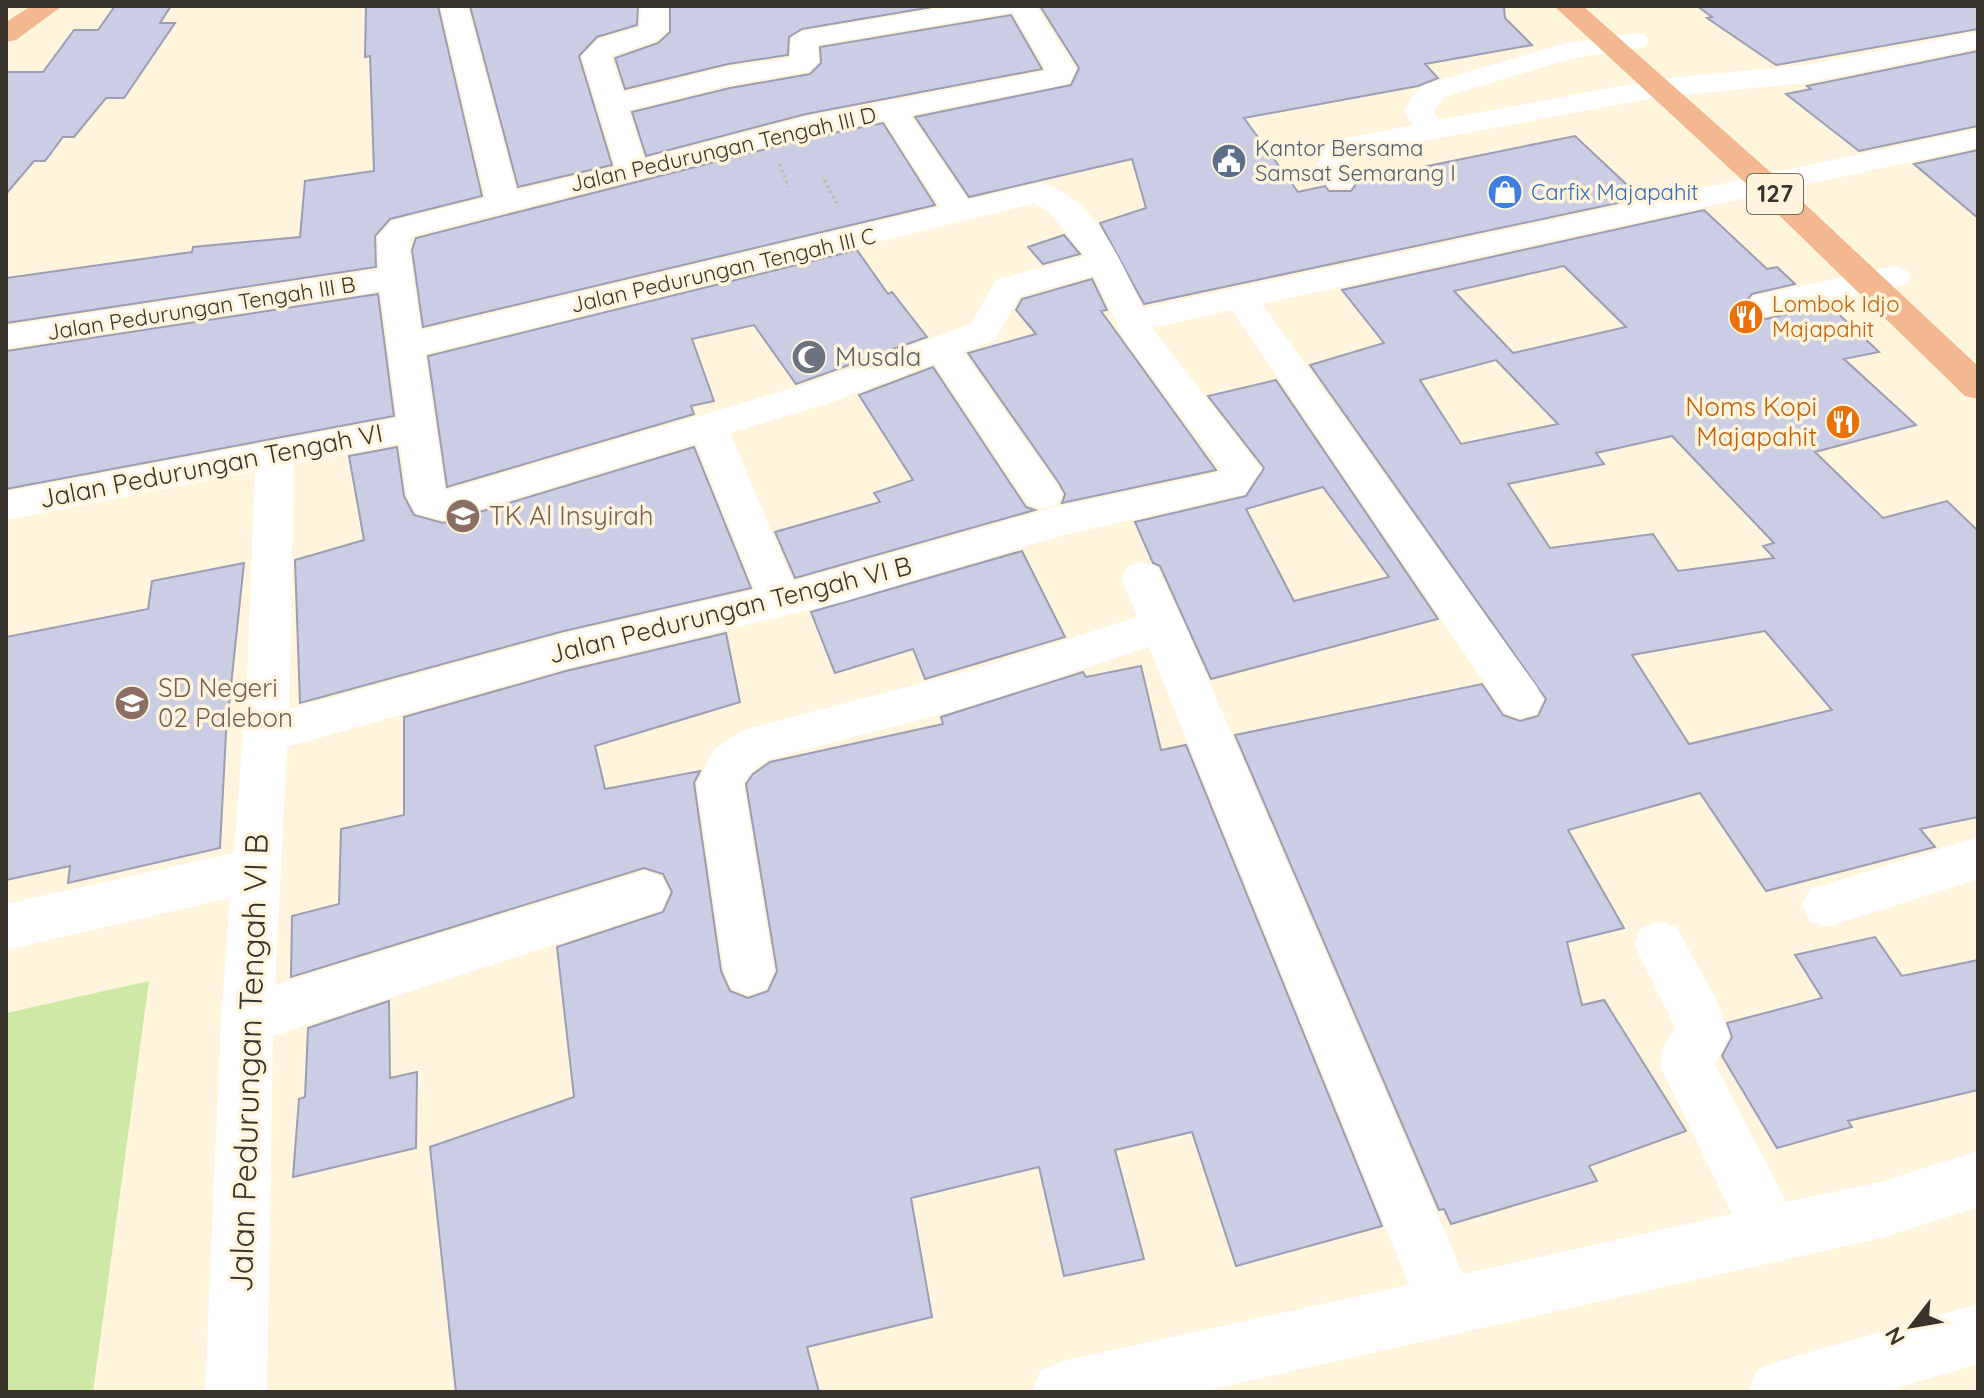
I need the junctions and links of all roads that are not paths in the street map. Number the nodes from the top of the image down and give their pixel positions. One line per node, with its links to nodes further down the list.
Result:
1 (49, 6): 8 (main road)
2 (454, 6): 19 (street)
3 (654, 6): 12 (street)
4 (1007, 6): 12 (street)
5 (1023, 6): 13 (street, Jalan Pedurungan Tengah III D)
6 (1567, 6): 10 (main road, 127)
7 (1597, 6): 10 (main road, 127)
8 (6, 34)
9 (1978, 40): 11 (street)
10 (1622, 43): 11 (main road, 127); 14 (street)
11 (1673, 88): 14 (street); 18 (main road, 127)
12 (611, 105): 16 (street)
13 (891, 109): 16 (street, Jalan Pedurungan Tengah III D); 20 (street)
14 (1432, 131): 17 (street)
15 (1978, 138): 18 (street)
16 (632, 170): 19 (street, Jalan Pedurungan Tengah III D)
17 (1340, 181)
18 (1776, 181): 23 (main road, 127); 24 (street)
19 (503, 202): 22 (street, Jalan Pedurungan Tengah III D)
20 (961, 214): 21 (street, Jalan Pedurungan Tengah III C); 28 (street, Jalan Pedurungan Tengah III C)
21 (1104, 261): 26 (street); 29 (street)
22 (395, 278): 27 (street, Jalan Pedurungan Tengah III B); 28 (street)
23 (1882, 280): 25 (street); 30 (main road, 127); 31 (main road, 127)
24 (1240, 297): 26 (street); 40 (street)
25 (1765, 305)
26 (1132, 321): 38 (street, Jalan Pedurungan Tengah VI B)
27 (6, 337)
28 (405, 347): 33 (street)
29 (943, 349): 32 (street); 35 (street)
30 (1978, 354)
31 (1978, 387)
32 (708, 426): 33 (street); 38 (street)
33 (416, 427): 34 (street, Jalan Pedurungan Tengah VI)
34 (275, 454): 36 (street, Jalan Pedurungan Tengah VI); 41 (street, Jalan Pedurungan Tengah VI B)
35 (1043, 495)
36 (6, 506)
37 (1142, 578): 39 (street)
38 (780, 601): 41 (street, Jalan Pedurungan Tengah VI B)
39 (1164, 625): 48 (street); 52 (street)
40 (1521, 700)
41 (266, 734): 43 (street, Jalan Pedurungan Tengah VI B)
42 (1978, 858): 45 (street)
43 (256, 870): 46 (street); 49 (street, Jalan Pedurungan Tengah VI B)
44 (645, 893): 49 (street)
45 (1827, 905)
46 (6, 927)
47 (1659, 944): 51 (street)
48 (749, 971)
49 (247, 1019): 54 (street, Jalan Pedurungan Tengah VI B)
50 (1978, 1179): 51 (street)
51 (1772, 1234): 52 (street)
52 (1447, 1306): 55 (street)
53 (1978, 1334): 56 (street)
54 (236, 1392)
55 (1063, 1392)
56 (1779, 1392)

